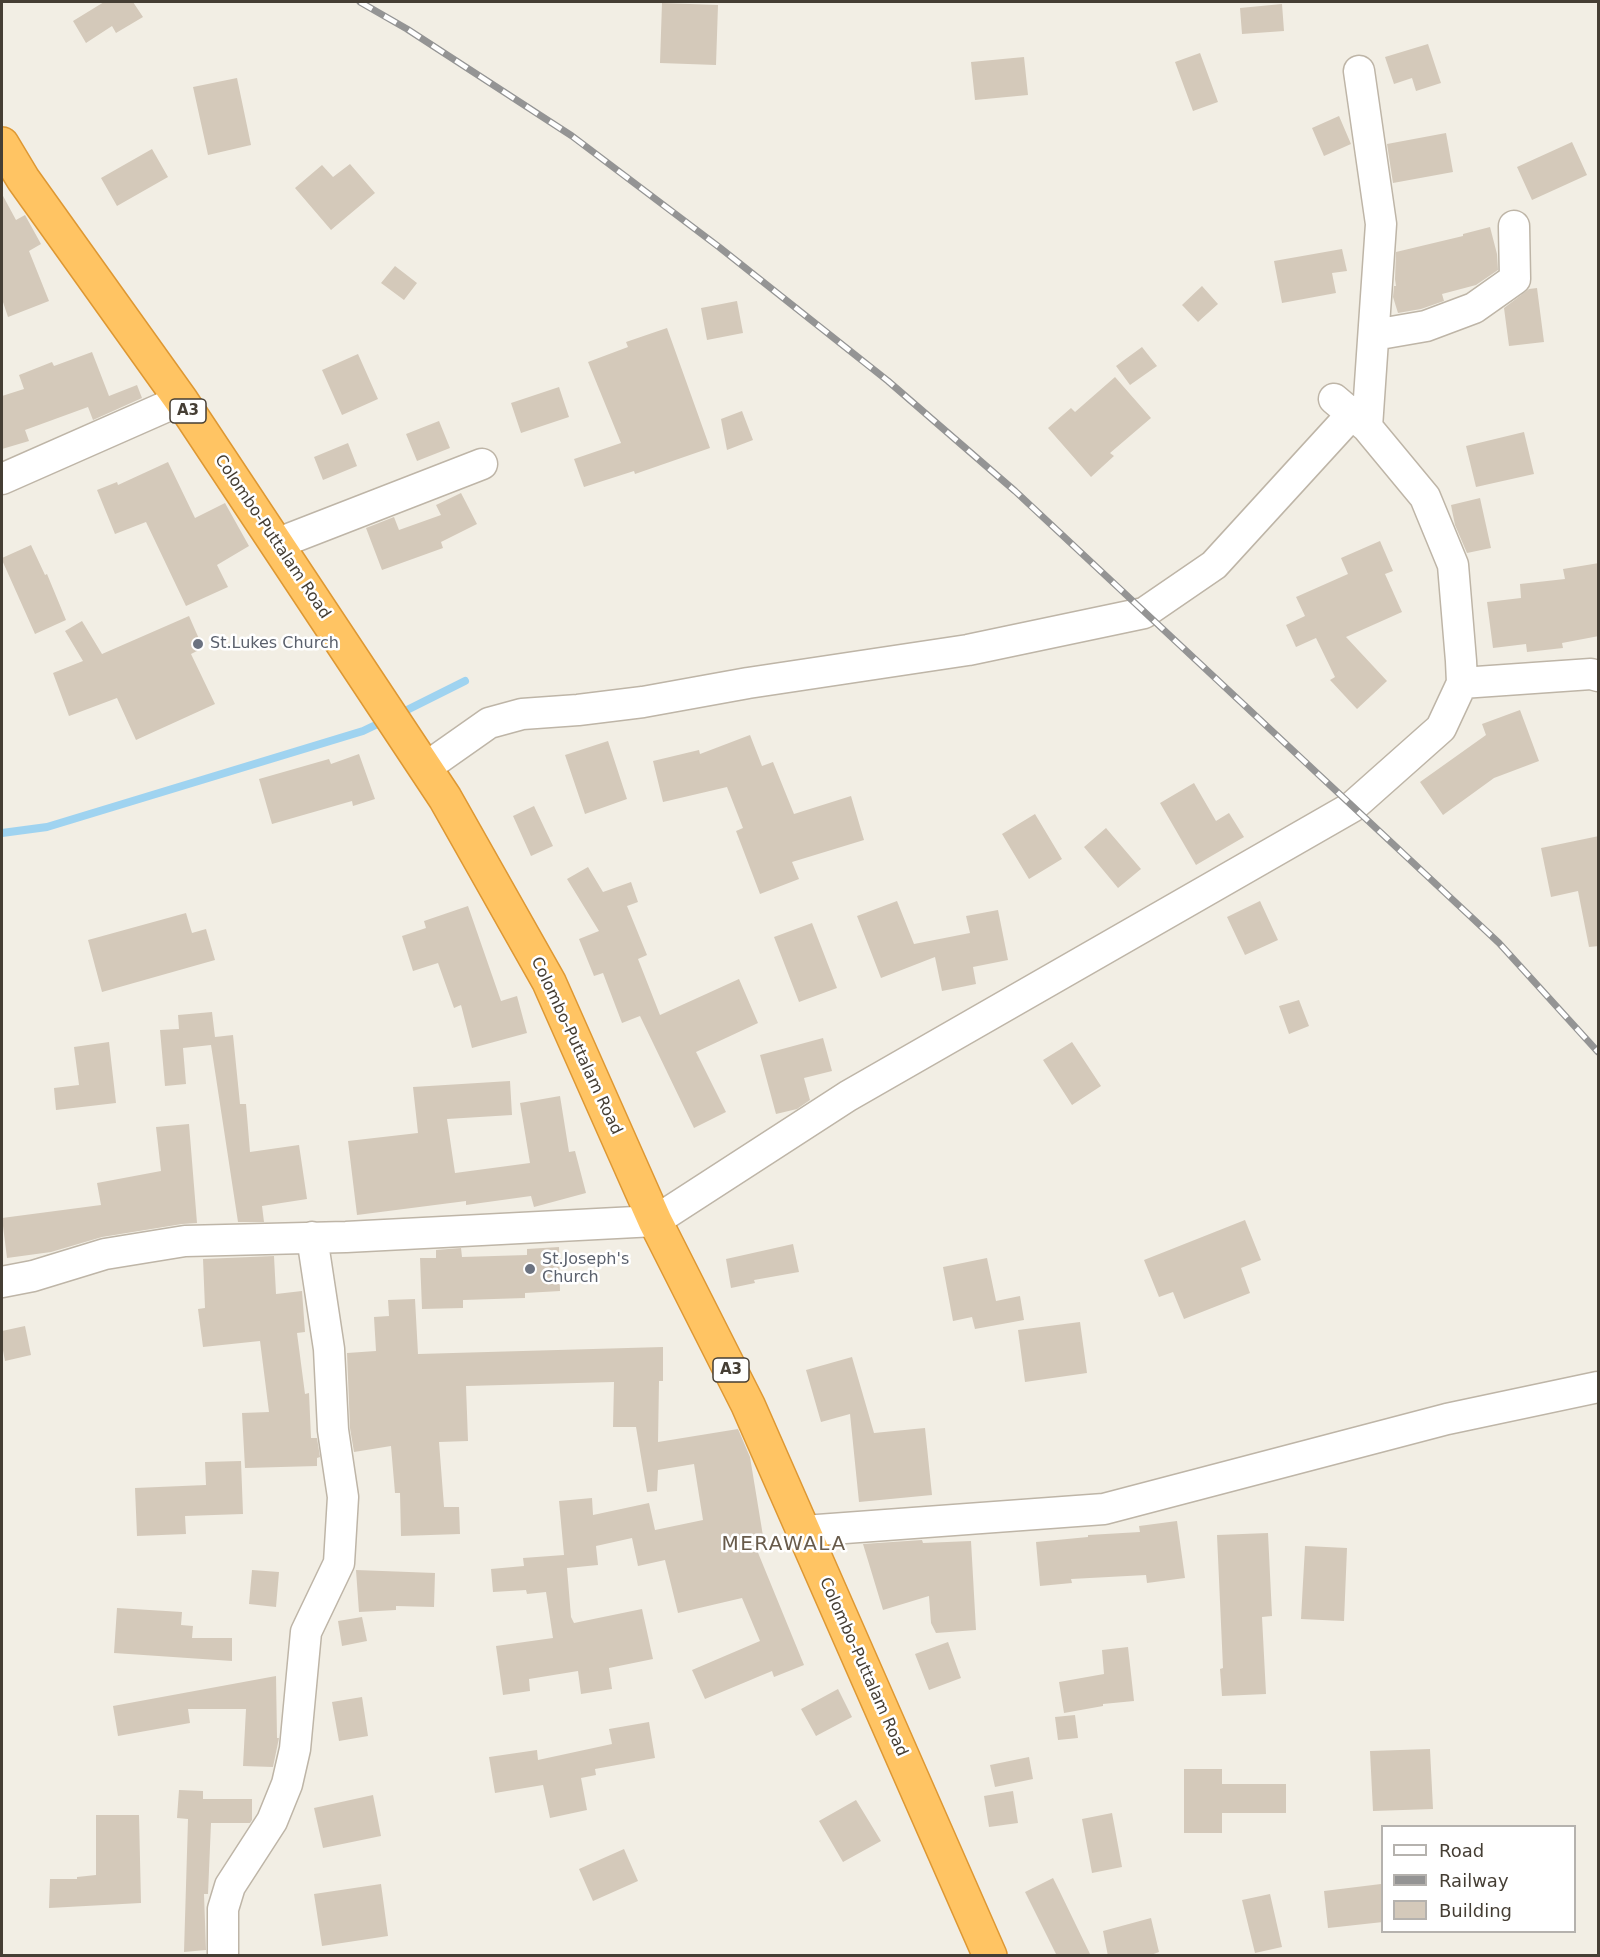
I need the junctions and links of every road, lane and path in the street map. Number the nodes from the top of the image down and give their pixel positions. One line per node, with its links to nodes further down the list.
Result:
1 (1359, 71): 4 (street)
2 (2, 144): 5 (highway, Colombo-Puttalam Road / A3)
3 (1514, 226): 4 (street)
4 (1374, 335): 6 (street)
5 (181, 400): 8 (street); 9 (highway, Colombo-Puttalam Road / A3)
6 (1351, 413): 11 (street); 12 (street)
7 (482, 464): 9 (street)
8 (2, 479)
9 (276, 544): 12 (highway, Colombo-Puttalam Road / A3)
10 (1599, 676): 11 (street)
11 (1462, 683): 13 (street)
12 (425, 768): 13 (highway, Colombo-Puttalam Road / A3)
13 (655, 1221): 14 (street); 17 (highway, Colombo-Puttalam Road / A3)
14 (312, 1237): 15 (street); 18 (street)
15 (2, 1282)
16 (1599, 1387): 17 (street)
17 (804, 1531): 19 (highway, Colombo-Puttalam Road / A3)
18 (223, 1956)
19 (990, 1956)

